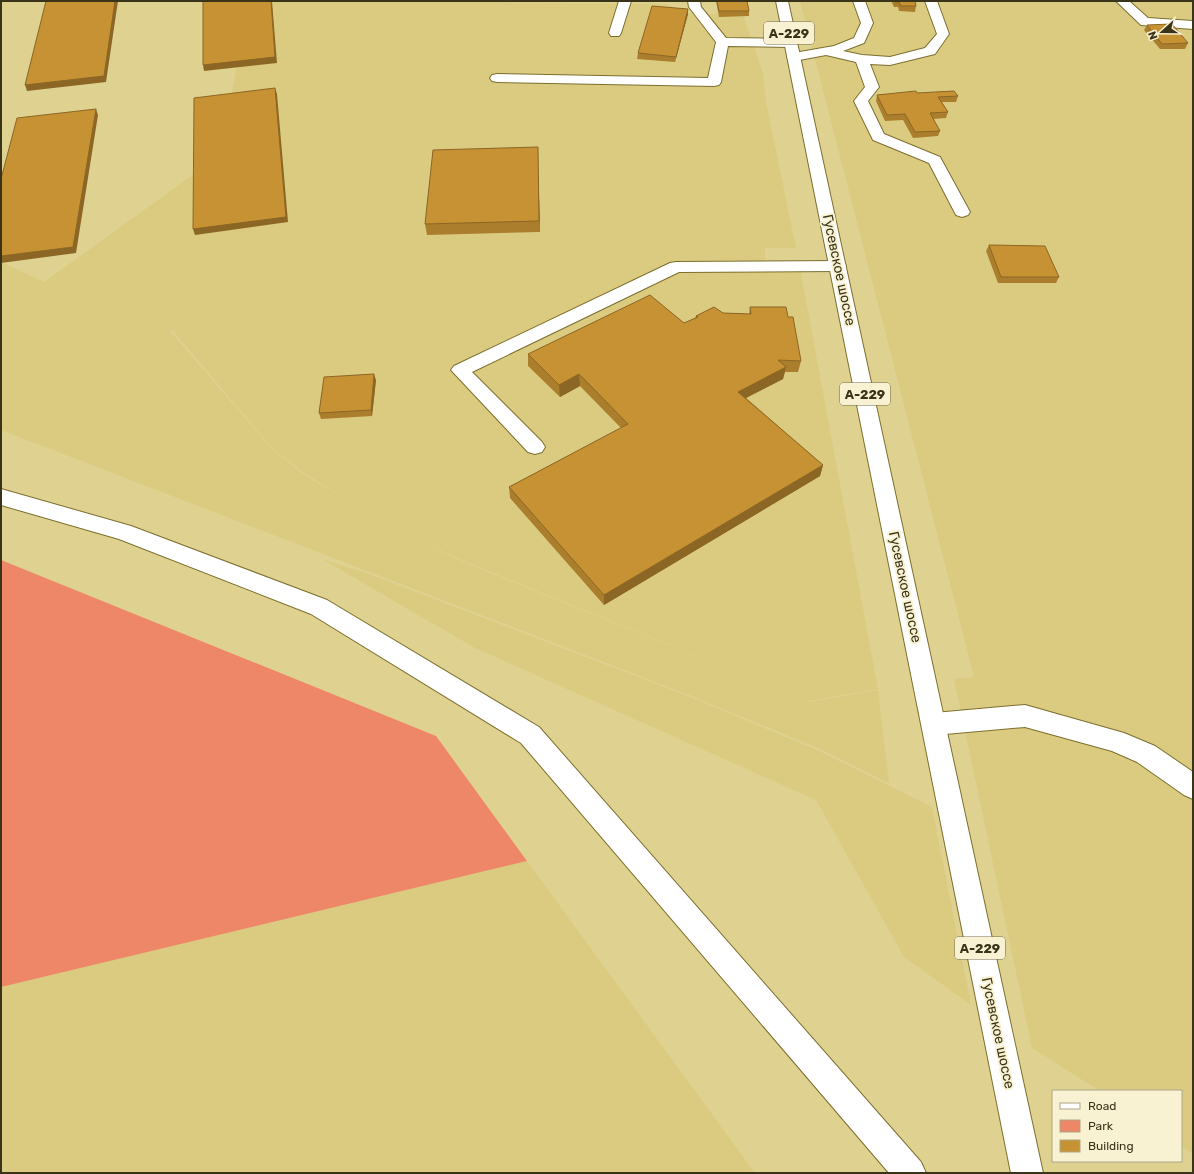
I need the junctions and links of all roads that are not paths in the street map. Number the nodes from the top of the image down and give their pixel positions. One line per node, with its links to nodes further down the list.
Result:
1 (625, 1): 8 (main road)
2 (694, 1): 9 (main road)
3 (782, 1): 10 (main road, Гусевское шоссе / А-229)
4 (859, 1): 11 (main road)
5 (931, 1): 12 (main road)
6 (1122, 1): 7 (main road)
7 (1193, 25)
8 (615, 33)
9 (722, 42): 10 (main road); 13 (main road)
10 (792, 50): 11 (main road); 15 (main road, Гусевское шоссе / А-229)
11 (826, 51): 12 (main road)
12 (862, 59): 14 (main road)
13 (497, 78)
14 (962, 212)
15 (838, 266): 16 (main road); 18 (main road, Гусевское шоссе / А-229)
16 (535, 447)
17 (1, 497): 20 (main road)
18 (934, 724): 19 (main road); 21 (main road, Гусевское шоссе / А-229)
19 (1193, 787)
20 (910, 1173)
21 (1027, 1173)

